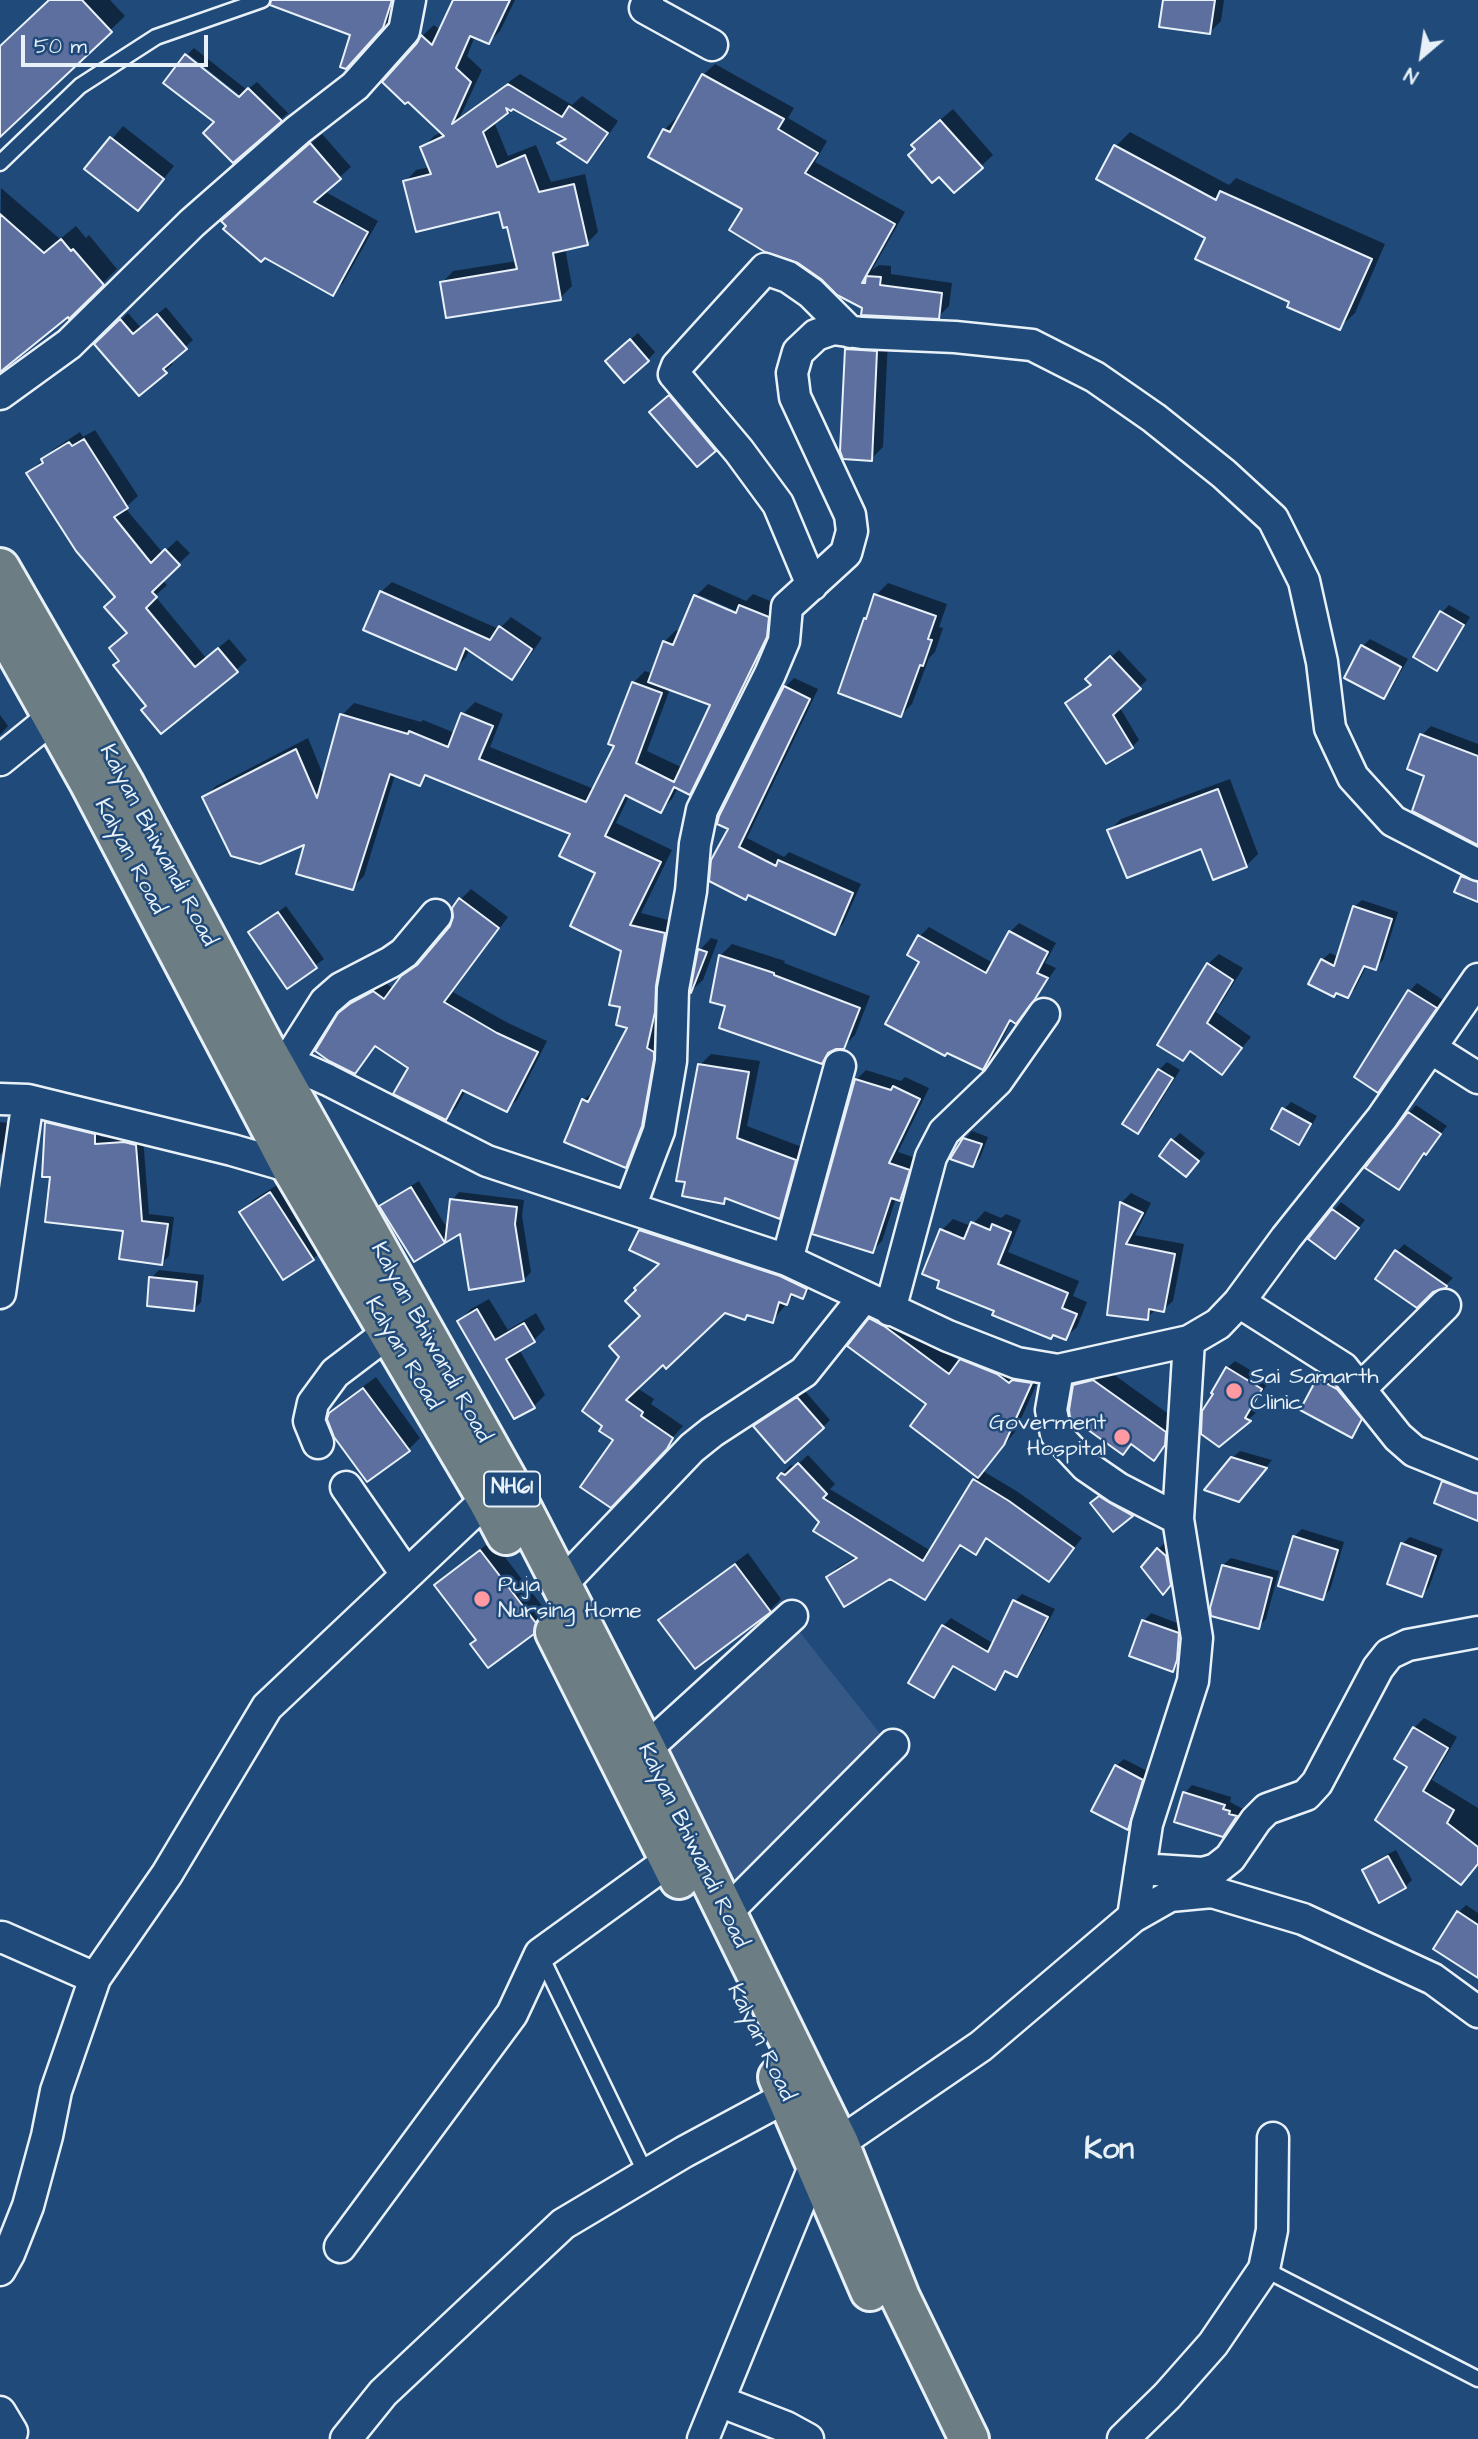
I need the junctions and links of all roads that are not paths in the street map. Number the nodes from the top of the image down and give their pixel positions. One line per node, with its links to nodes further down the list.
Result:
1 (262, 0): 5 (lane)
2 (410, 0): 7 (street)
3 (648, 0): 4 (street)
4 (712, 45)
5 (0, 163)
6 (850, 332): 9 (street); 9 (street); 13 (street)
7 (0, 394)
8 (0, 568): 19 (highway, Kalyan Bhiwandi Road / NH61)
9 (812, 585): 24 (street)
10 (0, 624): 11 (highway, Kalyan Road / NH61)
11 (52, 717): 12 (street); 17 (highway, Kalyan Road / NH61)
12 (0, 760)
13 (1478, 865)
14 (436, 915): 19 (street)
15 (1478, 979): 18 (street)
16 (1044, 1014): 30 (street)
17 (229, 1047): 19 (street); 23 (highway, Kalyan Road / NH61)
18 (1432, 1049): 21 (street); 28 (street)
19 (277, 1057): 24 (street); 41 (highway, Kalyan Bhiwandi Road / NH61)
20 (840, 1066): 25 (street)
21 (1478, 1078)
22 (14, 1100): 23 (street); 26 (street)
23 (291, 1167): 31 (highway, Kalyan Road / NH61)
24 (630, 1207): 25 (street)
25 (787, 1260): 27 (street)
26 (0, 1293)
27 (863, 1298): 30 (street); 41 (street)
28 (1239, 1302): 32 (street); 34 (street)
29 (1445, 1305): 34 (street)
30 (890, 1310): 33 (street)
31 (389, 1332): 35 (street); 38 (highway, Kalyan Road / NH61)
32 (1189, 1340): 33 (street); 39 (street)
33 (1058, 1370): 39 (street)
34 (1360, 1389): 36 (street)
35 (318, 1443)
36 (1478, 1478)
37 (346, 1487): 40 (street)
38 (487, 1499): 40 (street); 46 (highway, Kalyan Road / NH61)
39 (1178, 1519): 47 (street)
40 (406, 1574): 52 (street)
41 (561, 1585): 45 (highway, Kalyan Bhiwandi Road / NH61)
42 (792, 1616): 45 (street)
43 (1478, 1632): 47 (street)
44 (893, 1745): 48 (street)
45 (646, 1749): 48 (highway, Kalyan Bhiwandi Road / NH61)
46 (670, 1860): 51 (street); 54 (highway, Kalyan Road / NH61)
47 (1140, 1869): 49 (street)
48 (725, 1914): 56 (highway, Kalyan Bhiwandi Road / NH61)
49 (1133, 1917): 53 (street); 56 (street)
50 (0, 1938): 52 (street)
51 (540, 1954): 57 (lane); 58 (street)
52 (95, 1978): 60 (street)
53 (1478, 2012)
54 (788, 2096): 56 (highway, Kalyan Road / NH61); 57 (street)
55 (1273, 2138): 59 (street)
56 (827, 2153): 62 (street); 66 (highway, Kalyan Road / NH61); 67 (highway, Kalyan Bhiwandi Road / NH61)
57 (647, 2176): 63 (street)
58 (340, 2247)
59 (1264, 2269): 61 (lane); 68 (street)
60 (0, 2270)
61 (1478, 2379)
62 (719, 2401): 64 (street); 65 (street)
63 (346, 2439)
64 (703, 2439)
65 (808, 2439)
66 (939, 2439)
67 (969, 2439)
68 (1123, 2439)

